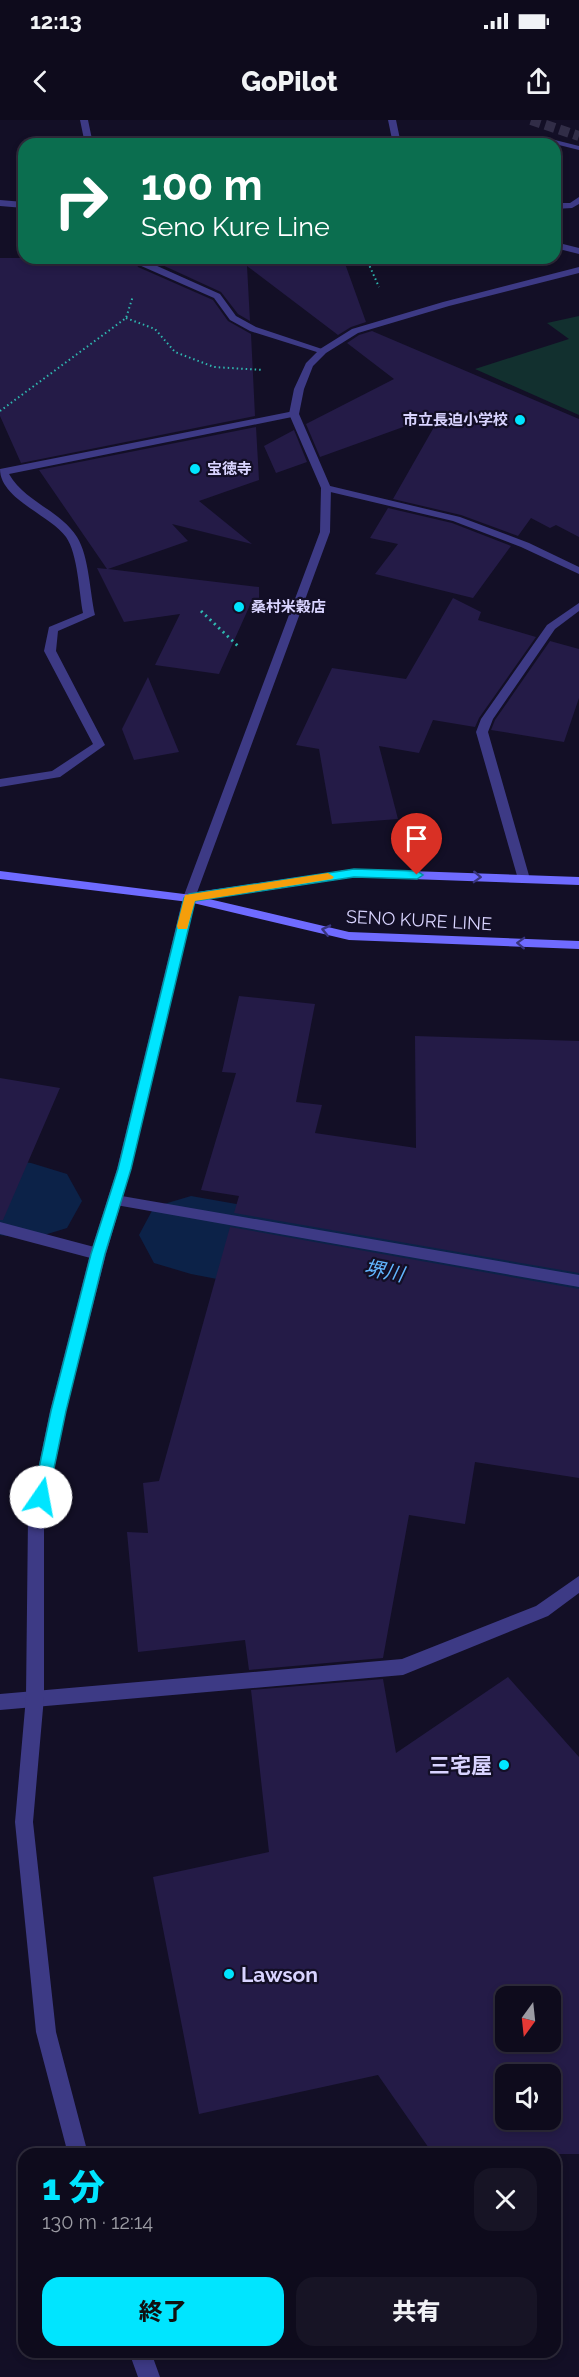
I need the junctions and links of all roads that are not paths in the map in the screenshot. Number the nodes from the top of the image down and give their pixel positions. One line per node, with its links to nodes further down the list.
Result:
1 (84, 120): 3 (street)
2 (392, 120): 4 (street)
3 (88, 138)
4 (396, 138)
5 (561, 144): 6 (street)
6 (579, 148)
7 (579, 200): 10 (street)
8 (0, 203): 9 (street)
9 (18, 204)
10 (561, 206)
11 (561, 246): 12 (street)
12 (579, 251)
13 (148, 264): 15 (street)
14 (579, 270): 15 (street)
15 (323, 351): 16 (street)
16 (294, 414): 17 (street); 18 (street)
17 (1, 473): 21 (street)
18 (326, 488): 19 (street); 25 (street)
19 (579, 571)
20 (579, 606): 23 (street)
21 (0, 783)
22 (0, 875): 25 (main road, SENO KURE LINE)
23 (524, 879): 24 (main road, SENO KURE LINE); 25 (main road, SENO KURE LINE, one-way to 23)
24 (579, 881)
25 (189, 898): 26 (main road, SENO KURE LINE, one-way to 25); 27 (street)
26 (579, 945)
27 (116, 1200): 29 (street); 30 (street)
28 (0, 1228): 29 (street)
29 (98, 1254): 32 (street)
30 (579, 1281)
31 (579, 1583): 32 (street)
32 (35, 1697): 33 (street); 34 (street)
33 (0, 1702)
34 (76, 2148)
35 (142, 2358): 36 (street)
36 (149, 2377)

